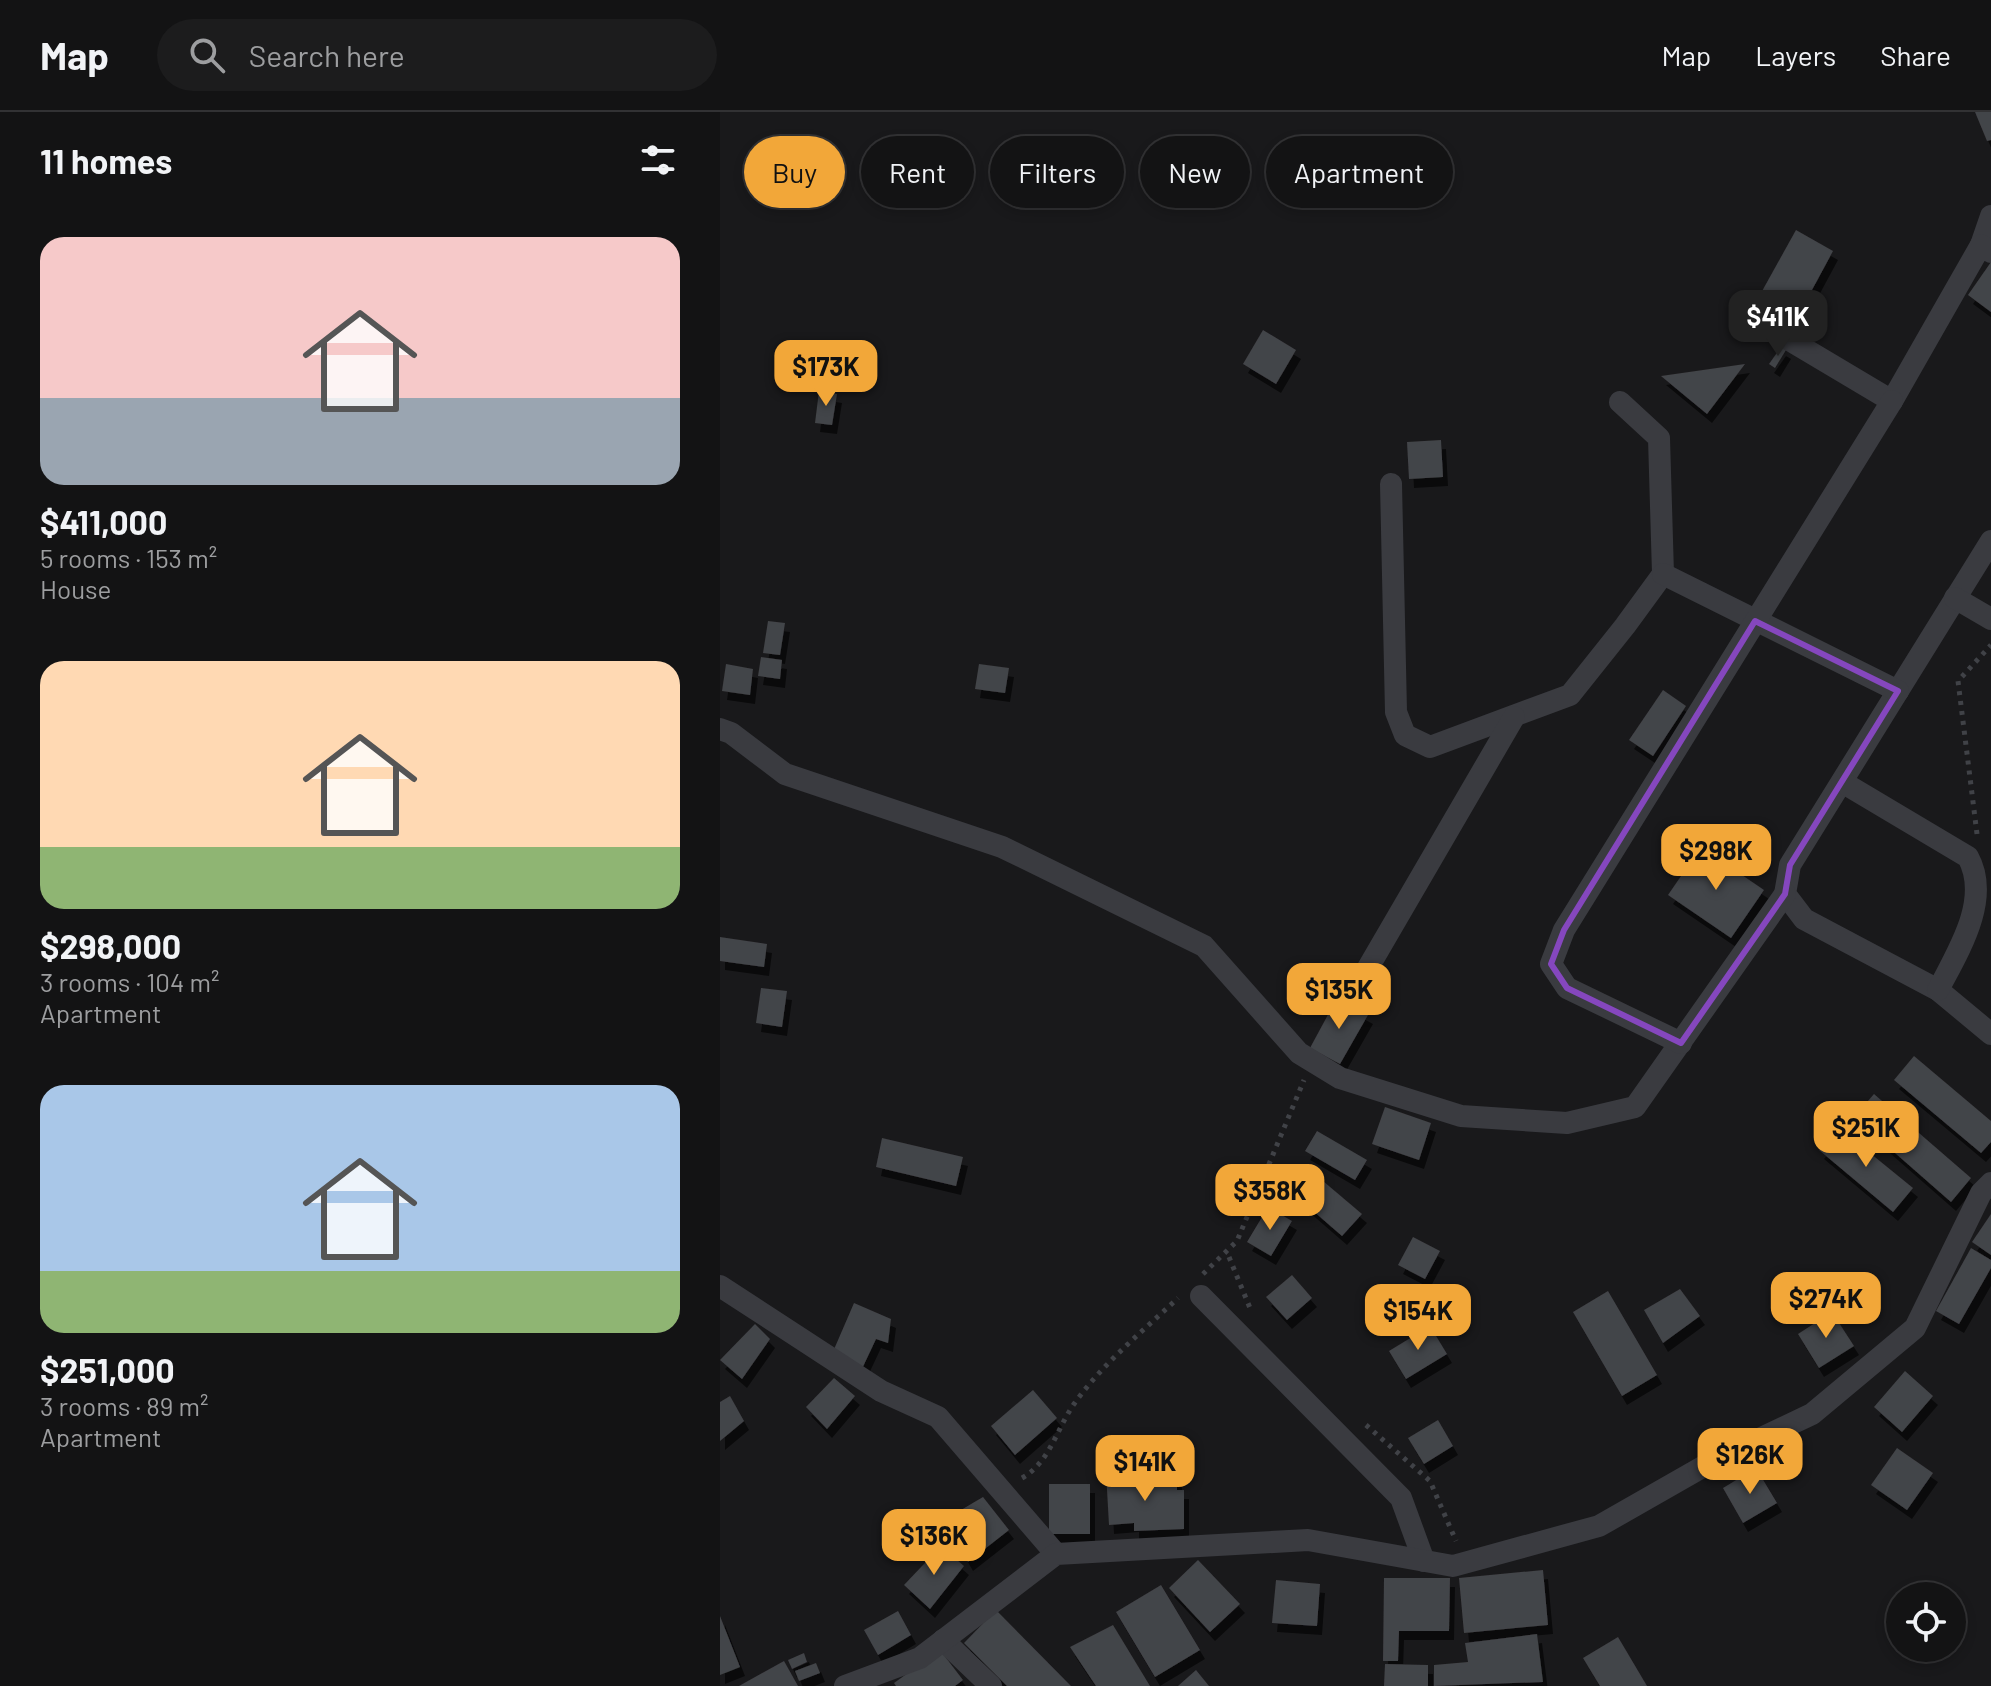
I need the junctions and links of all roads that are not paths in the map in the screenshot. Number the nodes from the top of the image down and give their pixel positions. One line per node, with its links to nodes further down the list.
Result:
1 (1991, 216): 2 (street)
2 (1986, 249): 4 (street)
3 (1761, 323): 4 (street)
4 (1892, 401): 11 (street)
5 (1620, 402): 8 (street)
6 (1391, 484): 13 (street)
7 (1991, 541): 9 (street)
8 (1663, 574): 11 (street); 13 (street)
9 (1955, 598): 10 (street); 12 (street)
10 (1991, 619)
11 (1755, 621): 12 (street); 20 (street)
12 (1898, 691): 15 (street)
13 (1514, 717): 17 (street)
14 (720, 729): 20 (street)
15 (1842, 782): 16 (street); 18 (street)
16 (1785, 894): 18 (street); 20 (street)
17 (1365, 973)
18 (1938, 990): 19 (street)
19 (1991, 1034)
20 (1681, 1043)
21 (1991, 1183): 25 (street)
22 (720, 1286): 24 (street)
23 (1201, 1296): 25 (street)
24 (1056, 1554): 25 (street); 26 (street)
25 (1424, 1561)
26 (943, 1640): 27 (street); 28 (street)
27 (845, 1686)
28 (991, 1686)

